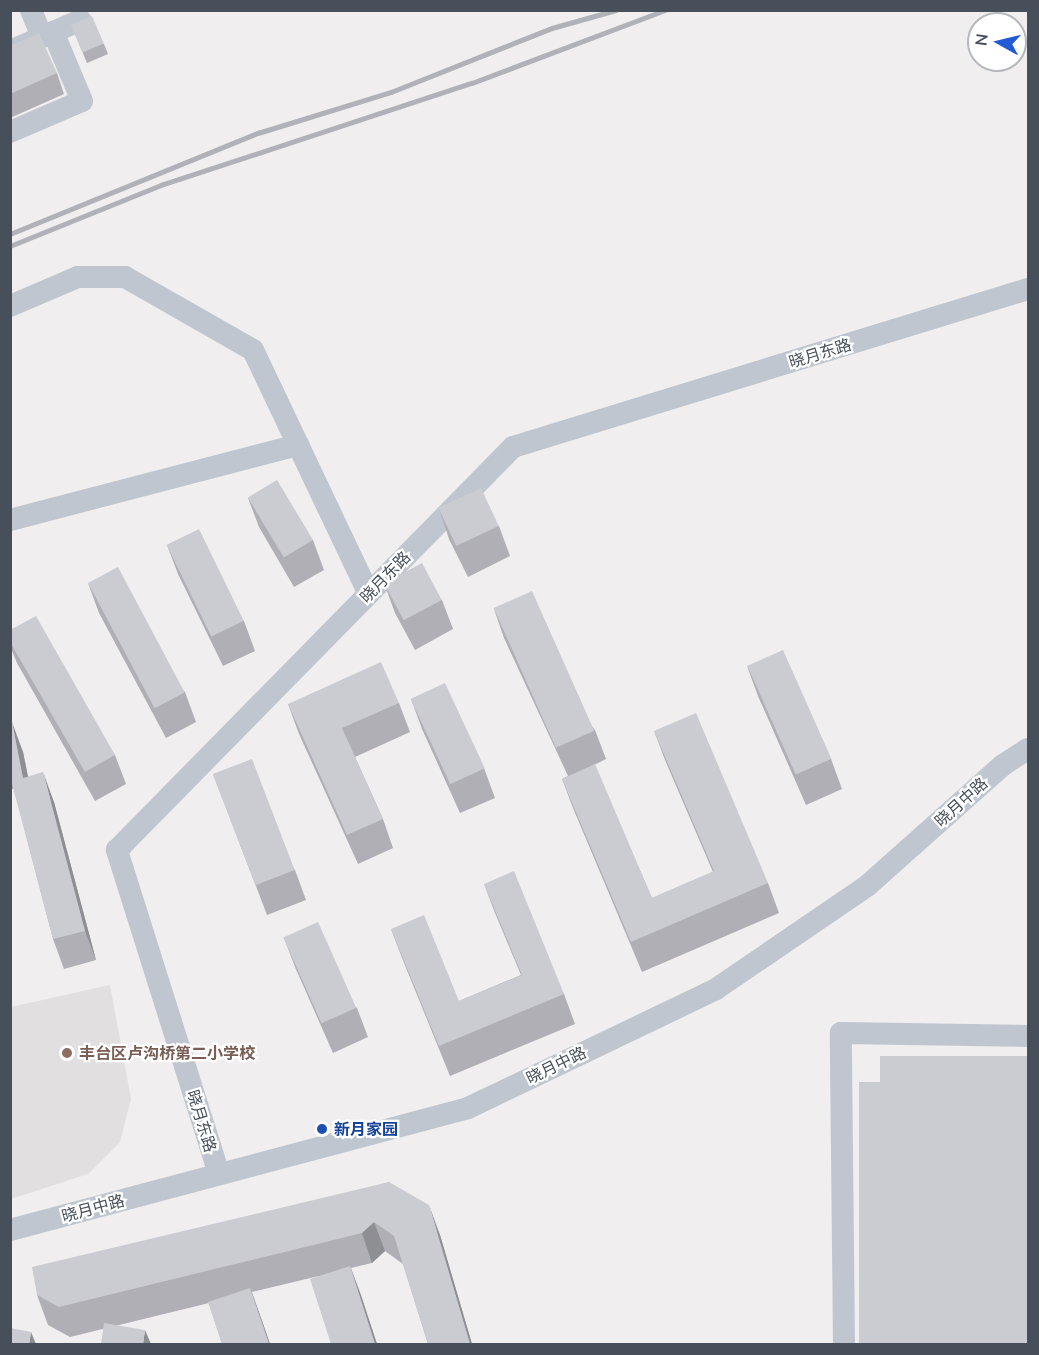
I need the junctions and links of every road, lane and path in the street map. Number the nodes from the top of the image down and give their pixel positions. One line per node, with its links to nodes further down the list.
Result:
1 (31, 10): 3 (street)
2 (81, 20): 3 (street)
3 (47, 34): 4 (street); 5 (street)
4 (10, 51)
5 (10, 132)
6 (1029, 289): 10 (street, 晓月东路)
7 (10, 306): 8 (street)
8 (298, 445): 9 (street); 10 (street)
9 (10, 520)
10 (369, 594): 13 (street, 晓月东路)
11 (1029, 749): 13 (street, 晓月中路)
12 (1029, 1036): 15 (street)
13 (219, 1174): 14 (street, 晓月中路)
14 (10, 1230)
15 (844, 1344)

